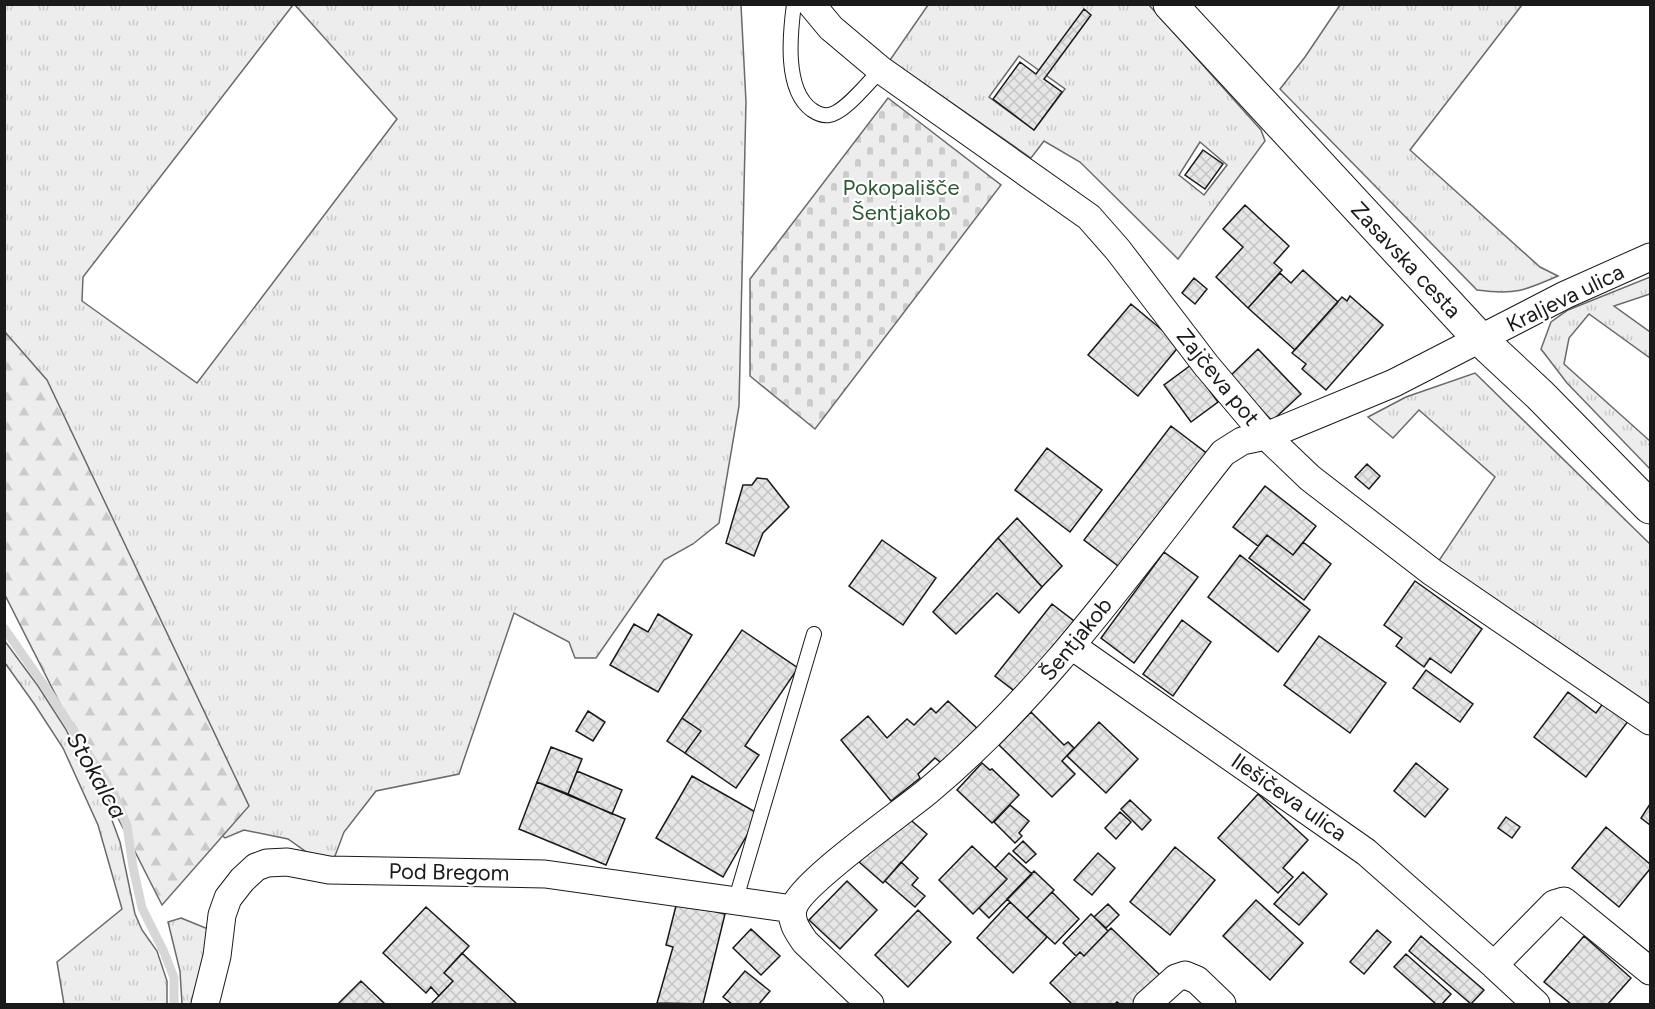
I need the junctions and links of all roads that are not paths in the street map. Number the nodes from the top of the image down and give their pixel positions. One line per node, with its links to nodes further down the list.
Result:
1 (794, 4): 4 (lane)
2 (811, 4): 4 (street, Zajčeva pot)
3 (1170, 4): 6 (main road, Zasavska cesta)
4 (881, 69): 7 (street, Zajčeva pot)
5 (1650, 257): 6 (street, Kraljeva ulica)
6 (1480, 339): 7 (street, Šentjakob); 8 (main road, Zasavska cesta)
7 (1266, 436): 10 (street, Šentjakob); 11 (street, Zajčeva pot)
8 (1650, 507)
9 (814, 634): 12 (lane)
10 (1072, 646): 13 (street, Šentjakob); 14 (street, Ilešičeva ulica)
11 (1650, 721)
12 (735, 902): 13 (street, Pod Bregom); 16 (street, Pod Bregom)
13 (793, 909): 17 (street)
14 (1494, 964): 15 (street); 20 (street, Ilešičeva ulica)
15 (1650, 971)
16 (205, 1005)
17 (870, 1005)
18 (1147, 1005): 19 (street)
19 (1222, 1005)
20 (1536, 1005)

